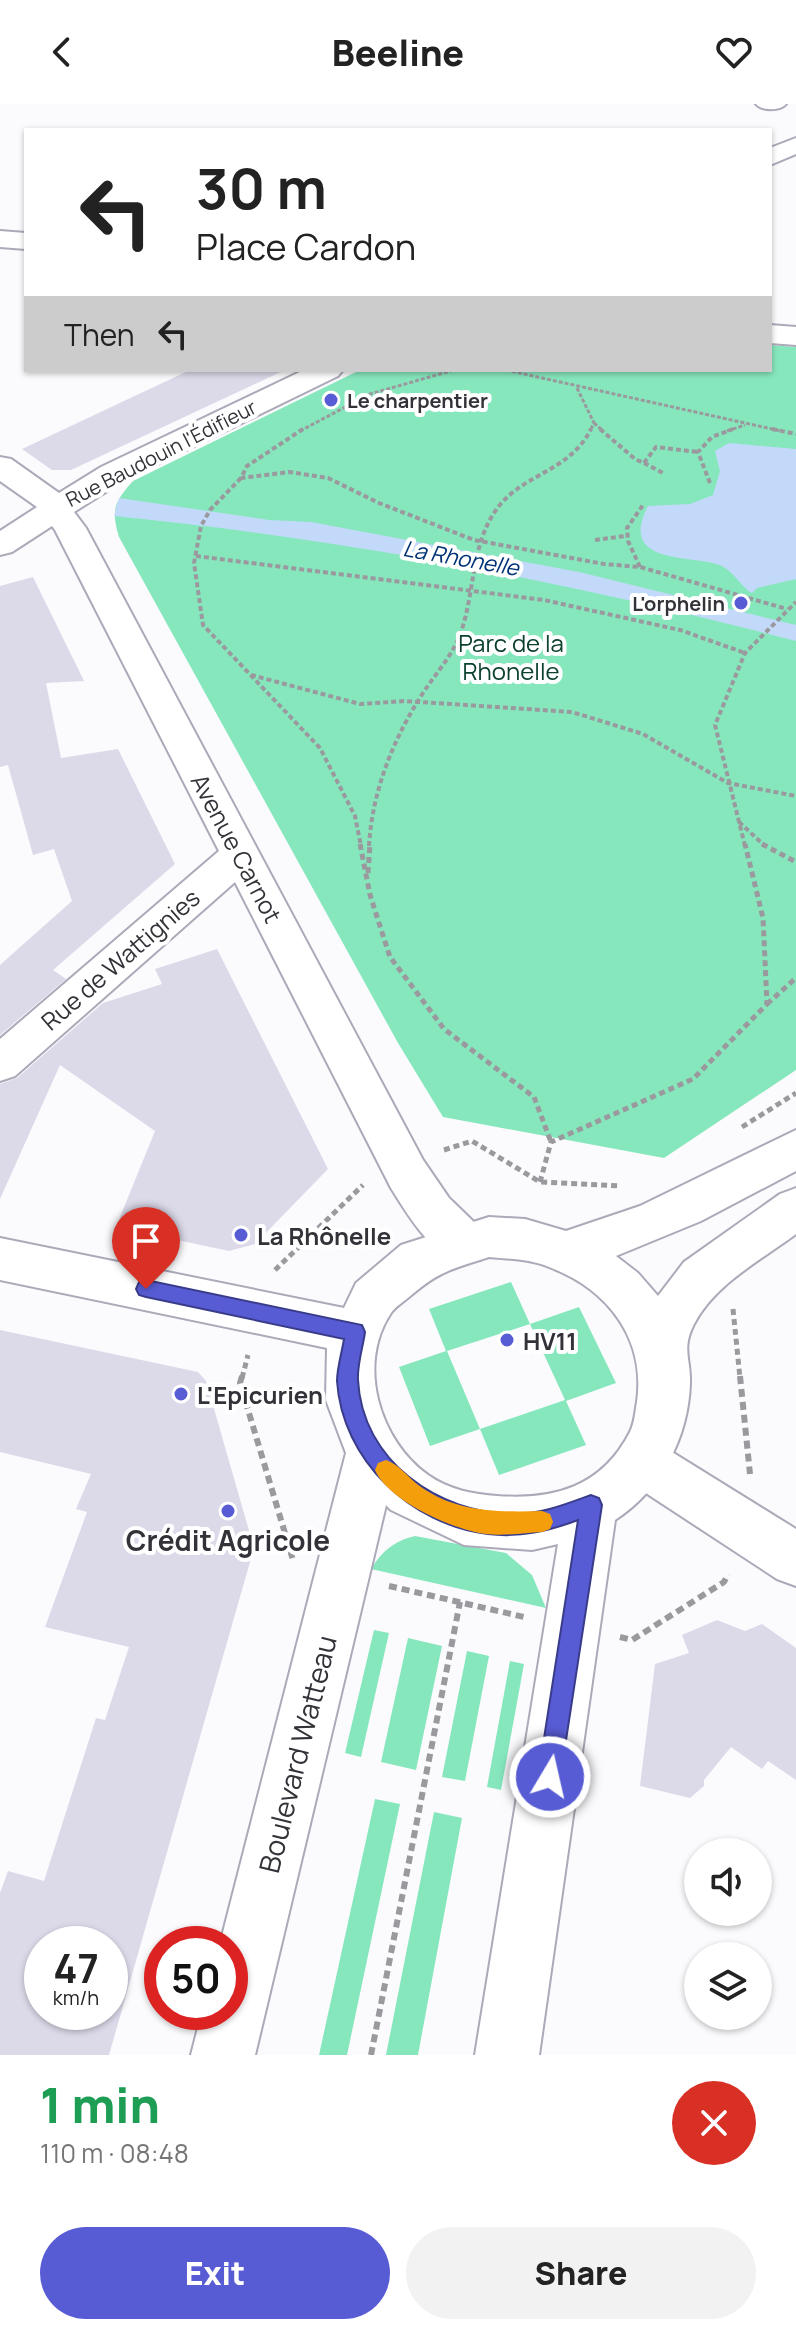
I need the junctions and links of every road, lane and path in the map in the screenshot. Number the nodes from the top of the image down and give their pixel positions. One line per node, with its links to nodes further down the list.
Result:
1 (763, 104): 2 (lane)
2 (779, 104)
3 (796, 145): 4 (street)
4 (772, 156)
5 (0, 239): 6 (street)
6 (24, 241)
7 (772, 334): 8 (street)
8 (796, 336)
9 (324, 372): 23 (street, Rue Baudouin l'Édifieur)
10 (442, 372): 20 (path)
11 (514, 372): 12 (path)
12 (577, 388): 13 (path); 14 (path)
13 (594, 423): 17 (path); 26 (path)
14 (746, 425): 15 (path); 16 (path)
15 (796, 434)
16 (698, 452): 17 (path); 21 (path)
17 (644, 463): 19 (path)
18 (0, 466): 23 (street, Avenue Carnot)
19 (663, 473)
20 (241, 478): 26 (path); 28 (path)
21 (710, 483)
22 (643, 505): 24 (path)
23 (55, 508): 27 (street, Rue Baudouin l'Édifieur); 39 (street, Avenue Carnot)
24 (625, 536): 25 (path); 29 (path)
25 (595, 540)
26 (481, 541): 29 (path); 30 (path)
27 (0, 545)
28 (196, 556): 30 (path); 34 (path)
29 (640, 567): 32 (path)
30 (473, 590): 33 (path); 35 (path)
31 (796, 602): 32 (path)
32 (787, 609): 33 (path)
33 (745, 653): 36 (path)
34 (250, 675): 35 (path); 41 (path)
35 (417, 701): 36 (path); 41 (path)
36 (728, 783): 37 (path); 38 (path)
37 (796, 796)
38 (737, 821): 40 (path); 43 (path)
39 (241, 854): 44 (street, Rue de Wattignies); 52 (street, Avenue Carnot)
40 (796, 862)
41 (367, 881): 46 (path)
42 (796, 978): 43 (path)
43 (767, 1004): 46 (path)
44 (0, 1064)
45 (472, 1141): 49 (path)
46 (551, 1142): 49 (path)
47 (796, 1149): 53 (street)
48 (375, 1175): 56 (path)
49 (540, 1182): 50 (path)
50 (634, 1186)
51 (796, 1208): 55 (street)
52 (462, 1241): 53 (street); 57 (street)
53 (568, 1251): 58 (street)
54 (0, 1259): 57 (street)
55 (720, 1261): 58 (street); 62 (path)
56 (272, 1272)
57 (355, 1332): 60 (street)
58 (660, 1353): 61 (street)
59 (240, 1383): 65 (path)
60 (372, 1453): 63 (street); 71 (street, Boulevard Watteau)
61 (641, 1461): 63 (street); 64 (street)
62 (751, 1482)
63 (591, 1505): 73 (street)
64 (796, 1560)
65 (295, 1565)
66 (724, 1582): 70 (path)
67 (384, 1585): 68 (path)
68 (460, 1602): 69 (path); 72 (path)
69 (532, 1618)
70 (632, 1640)
71 (223, 2055)
72 (371, 2055)
73 (507, 2055)

